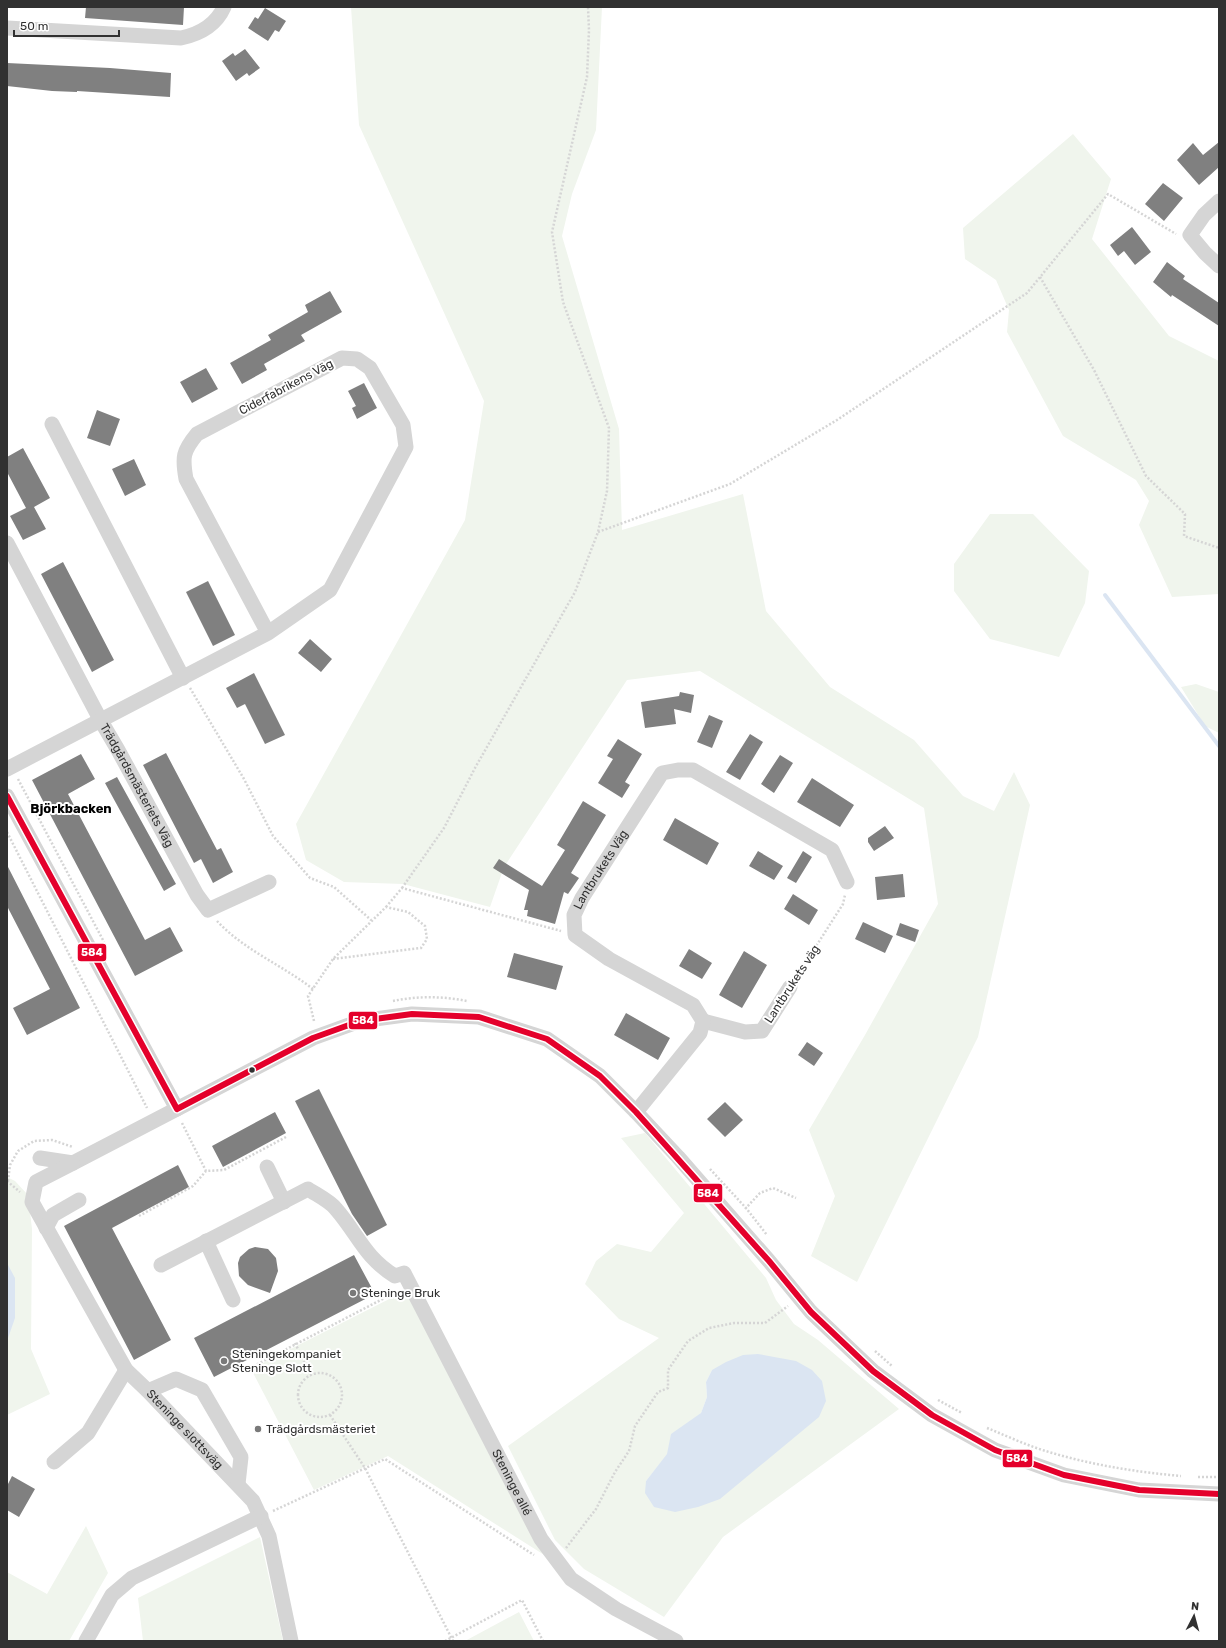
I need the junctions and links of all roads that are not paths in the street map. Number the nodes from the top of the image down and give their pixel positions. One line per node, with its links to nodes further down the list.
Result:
1 (224, 7): 2 (street)
2 (7, 28)
3 (1219, 201): 4 (street)
4 (1219, 266)
5 (52, 424): 8 (street)
6 (7, 543): 9 (street, Trädgårdsmästeriets Väg)
7 (268, 633): 7 (street, Ciderfabrikens Väg); 8 (street, Ciderfabrikens Väg)
8 (183, 678): 9 (street, Ciderfabrikens Väg)
9 (100, 721): 10 (street, Ciderfabrikens Väg); 12 (street, Trädgårdsmästeriets Väg)
10 (9, 768)
11 (7, 796): 16 (street)
12 (269, 882)
13 (847, 882): 15 (street, Lantbrukets Väg)
14 (790, 987): 15 (street, Lantbrukets väg)
15 (702, 1020): 17 (street)
16 (176, 1110): 17 (street, Steninge slottsväg); 19 (street, Steninge slottsväg)
17 (636, 1112): 31 (street, Steninge slottsväg)
18 (40, 1158): 19 (street)
19 (73, 1163): 23 (street, Steninge slottsväg)
20 (267, 1167): 22 (street)
21 (79, 1200): 23 (street)
22 (284, 1202): 24 (street); 35 (street, Steninge allé)
23 (46, 1228): 27 (street, Steninge slottsväg)
24 (206, 1241): 25 (street); 26 (street)
25 (161, 1265)
26 (233, 1300)
27 (126, 1370): 28 (street, Steninge slottsväg); 29 (street)
28 (148, 1391): 30 (street, Steninge slottsväg); 30 (street)
29 (54, 1462)
30 (238, 1484): 32 (street, Steninge slottsväg)
31 (1219, 1494)
32 (261, 1516): 33 (street); 34 (street)
33 (86, 1641)
34 (291, 1641)
35 (676, 1641)

